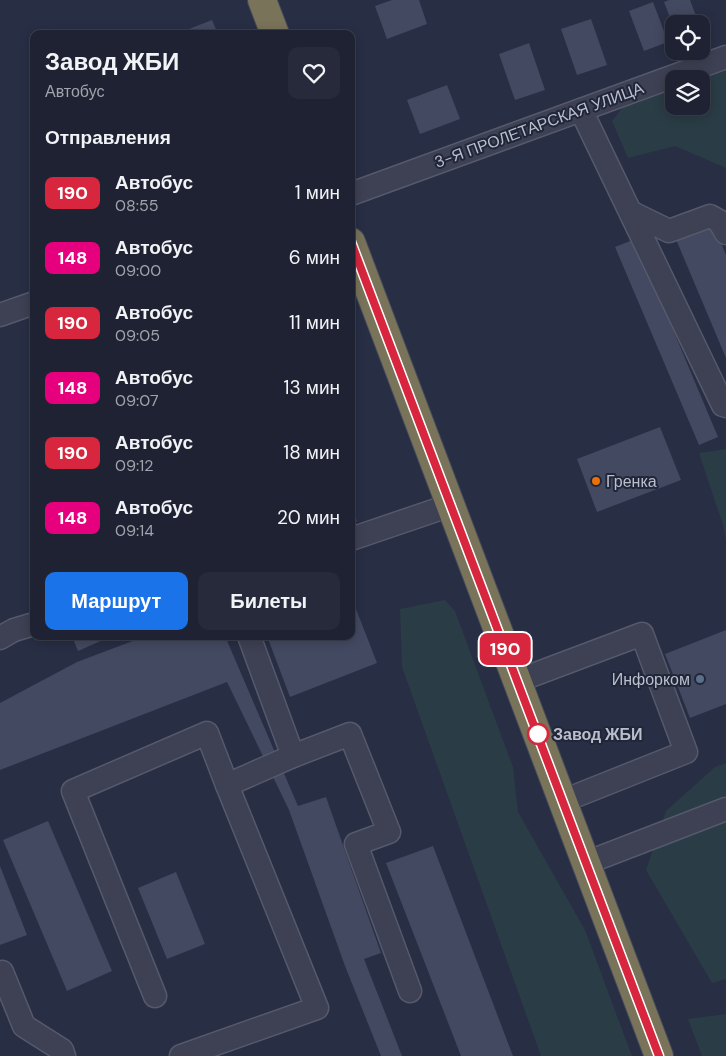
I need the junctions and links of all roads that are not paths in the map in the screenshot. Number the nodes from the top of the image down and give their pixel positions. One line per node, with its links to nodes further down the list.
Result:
1 (262, 0): 2 (highway)
2 (273, 30)
3 (726, 57): 4 (street, 3-Я ПРОЛЕТАРСКАЯ УЛИЦА)
4 (581, 110): 5 (street, 3-Я ПРОЛЕТАРСКАЯ УЛИЦА); 6 (street)
5 (355, 193)
6 (632, 213): 7 (street); 11 (street)
7 (726, 233)
8 (355, 253): 12 (highway)
9 (30, 304): 10 (street)
10 (0, 315)
11 (726, 406)
12 (451, 505): 13 (street); 17 (highway)
13 (355, 539)
14 (30, 625): 15 (street)
15 (0, 638)
16 (250, 640): 18 (street)
17 (517, 680): 20 (highway); 20 (street)
18 (292, 756): 19 (street); 24 (street)
19 (227, 785): 25 (street); 27 (street)
20 (563, 801): 22 (highway)
21 (726, 809): 22 (street)
22 (586, 862): 28 (highway)
23 (2, 972): 26 (street)
24 (410, 991)
25 (155, 996)
26 (64, 1056)
27 (181, 1056)
28 (659, 1056)

